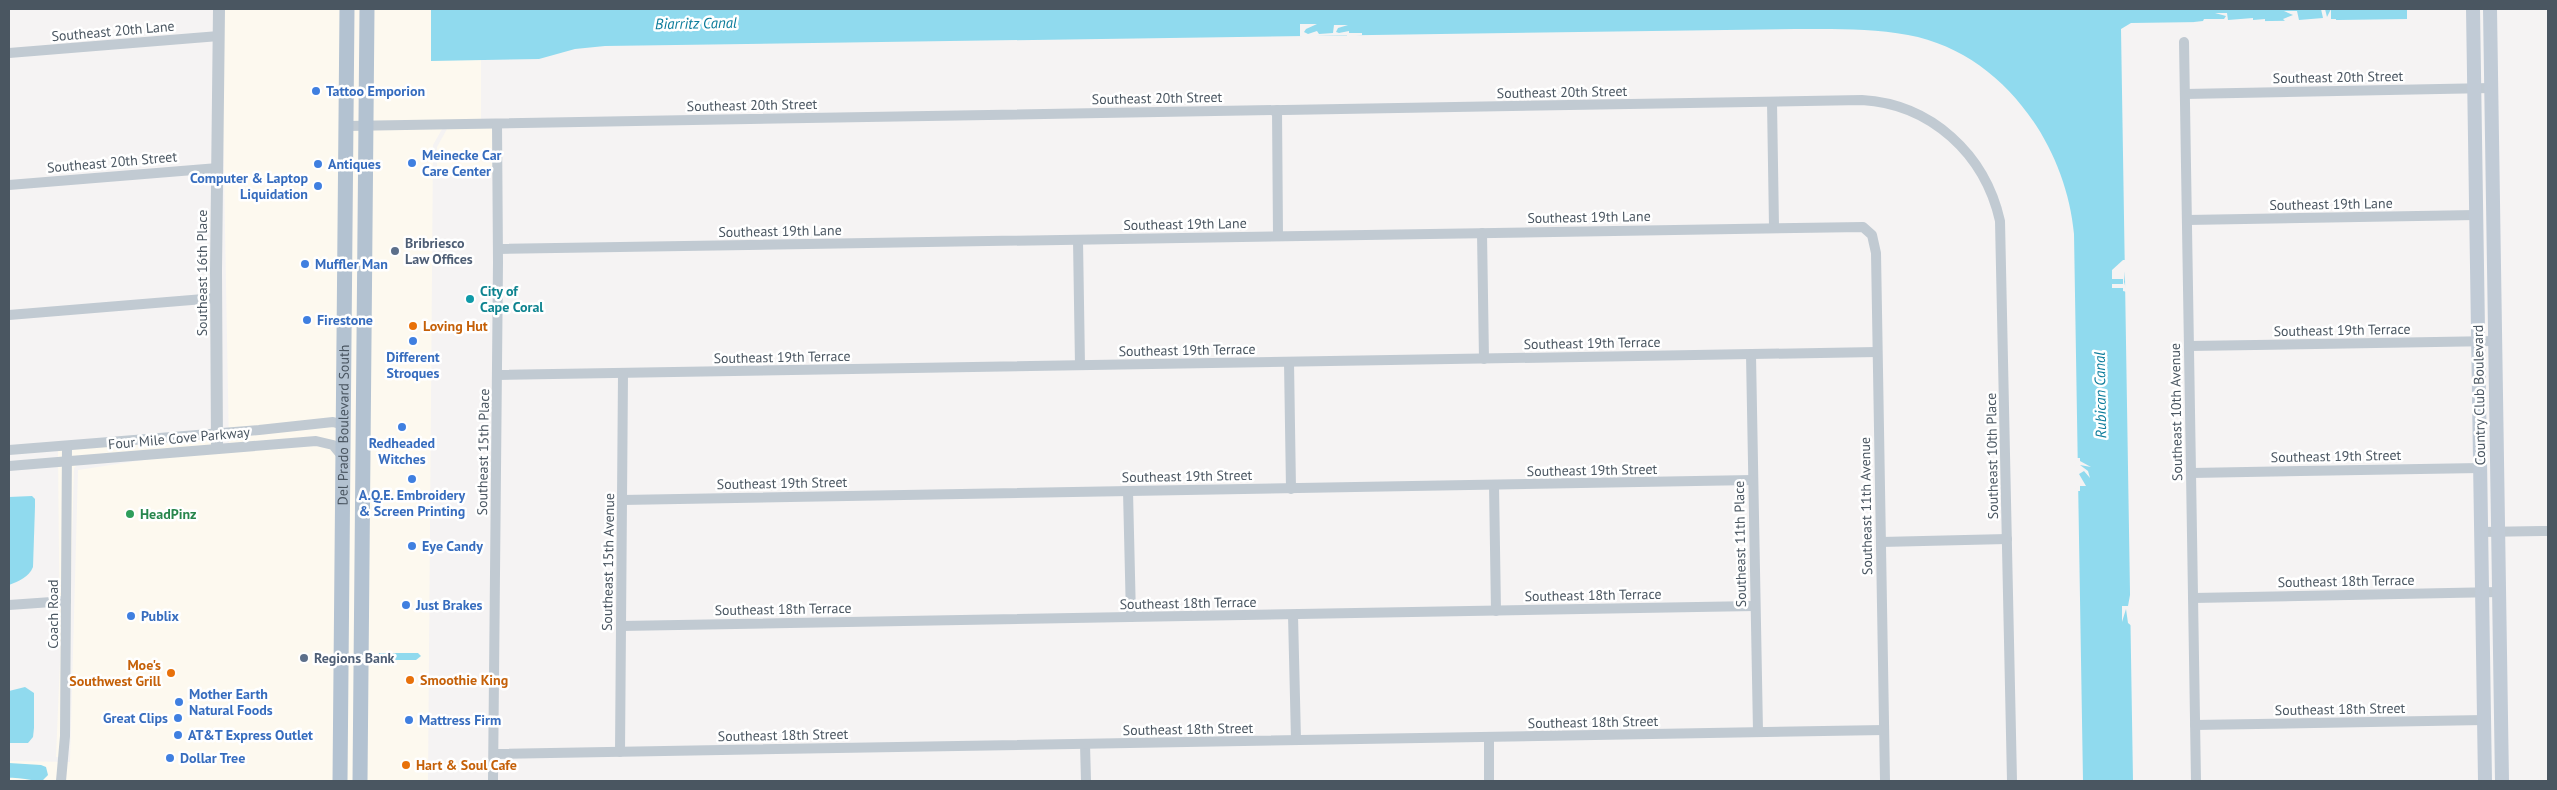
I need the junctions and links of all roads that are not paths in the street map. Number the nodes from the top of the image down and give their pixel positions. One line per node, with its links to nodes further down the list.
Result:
1 (219, 9): 6 (street, Southeast 16th Place)
2 (347, 9): 15 (main road, Del Prado Boulevard South)
3 (367, 9): 16 (main road, Del Prado Boulevard South)
4 (2473, 9): 9 (main road, Country Club Boulevard)
5 (2490, 9): 10 (main road, Country Club Boulevard)
6 (219, 36): 8 (street, Southeast 20th Lane); 18 (street, Southeast 16th Place)
7 (2184, 42): 11 (street, Southeast 10th Avenue)
8 (9, 53)
9 (2474, 88): 10 (street, Southeast 20th Street); 11 (street, Southeast 20th Street); 20 (main road, Country Club Boulevard)
10 (2491, 88): 31 (main road, Country Club Boulevard)
11 (2185, 94): 21 (street, Southeast 10th Avenue)
12 (1772, 102): 13 (street, Southeast 20th Street); 17 (street, Southeast 20th Street); 22 (street)
13 (1277, 110): 14 (street, Southeast 20th Street); 25 (street)
14 (497, 124): 16 (street, Southeast 20th Street); 27 (street, Southeast 15th Place)
15 (346, 126): 16 (street, Southeast 20th Street); 40 (main road, Del Prado Boulevard South)
16 (366, 126): 60 (main road, Del Prado Boulevard South)
17 (1958, 142): 58 (street, Southeast 10th Place)
18 (218, 168): 19 (street, Southeast 20th Street); 28 (street, Southeast 16th Place)
19 (9, 185)
20 (2476, 215): 21 (street, Southeast 19th Lane); 30 (main road, Country Club Boulevard)
21 (2187, 220): 32 (street, Southeast 10th Avenue)
22 (1774, 227): 23 (street, Southeast 19th Lane); 24 (street, Southeast 19th Lane)
23 (1870, 232): 33 (street, Southeast 11th Avenue)
24 (1482, 233): 25 (street, Southeast 19th Lane); 35 (street)
25 (1278, 236): 26 (street, Southeast 19th Lane)
26 (1078, 240): 27 (street, Southeast 19th Lane); 37 (street)
27 (498, 249): 39 (street, Southeast 15th Place)
28 (216, 298): 29 (street); 41 (street, Southeast 16th Place)
29 (9, 315)
30 (2478, 341): 31 (street, Southeast 19th Terrace); 32 (street, Southeast 19th Terrace); 48 (main road, Country Club Boulevard)
31 (2495, 341): 57 (main road, Country Club Boulevard)
32 (2189, 346): 49 (street, Southeast 10th Avenue)
33 (1877, 352): 34 (street, Southeast 19th Terrace); 59 (street, Southeast 11th Avenue)
34 (1751, 354): 35 (street, Southeast 19th Terrace); 50 (street, Southeast 11th Place)
35 (1484, 359): 36 (street, Southeast 19th Terrace)
36 (1289, 362): 37 (street, Southeast 19th Terrace); 52 (street)
37 (1080, 365): 38 (street, Southeast 19th Terrace)
38 (623, 374): 39 (street, Southeast 19th Terrace); 54 (street, Southeast 15th Avenue)
39 (497, 375): 79 (street, Southeast 15th Place)
40 (344, 425): 41 (street, Four Mile Cove Parkway); 45 (main road, Del Prado Boulevard South); 60 (main road)
41 (216, 434): 42 (street, Four Mile Cove Parkway); 43 (street, Southeast 16th Place)
42 (67, 446): 44 (street, Four Mile Cove Parkway); 46 (street, Coach Road)
43 (218, 448): 45 (street, Four Mile Cove Parkway); 46 (street, Four Mile Cove Parkway)
44 (9, 450)
45 (344, 458): 81 (main road, Del Prado Boulevard South)
46 (67, 462): 47 (street, Four Mile Cove Parkway); 64 (street, Coach Road)
47 (9, 466)
48 (2480, 468): 49 (street, Southeast 19th Street); 56 (main road, Country Club Boulevard)
49 (2191, 472): 63 (street, Southeast 10th Avenue)
50 (1753, 480): 51 (street, Southeast 19th Street); 66 (street, Southeast 11th Place)
51 (1494, 485): 52 (street, Southeast 19th Street); 67 (street)
52 (1291, 489): 53 (street, Southeast 19th Street)
53 (1128, 491): 54 (street, Southeast 19th Street); 69 (street)
54 (622, 500): 70 (street, Southeast 15th Avenue)
55 (2548, 531): 57 (street)
56 (2481, 532): 57 (street); 61 (main road, Country Club Boulevard)
57 (2498, 532): 62 (main road, Country Club Boulevard)
58 (2007, 539): 59 (street); 87 (street, Southeast 10th Place)
59 (1881, 542): 73 (street, Southeast 11th Avenue)
60 (363, 561): 82 (main road, Del Prado Boulevard South)
61 (2482, 592): 62 (street, Southeast 18th Terrace); 63 (street, Southeast 18th Terrace); 71 (main road, Country Club Boulevard)
62 (2499, 592): 90 (main road, Country Club Boulevard)
63 (2193, 598): 72 (street, Southeast 10th Avenue)
64 (66, 601): 65 (street); 80 (street, Coach Road)
65 (9, 605)
66 (1755, 606): 67 (street, Southeast 18th Terrace); 74 (street, Southeast 11th Place)
67 (1496, 611): 68 (street, Southeast 18th Terrace)
68 (1293, 615): 69 (street, Southeast 18th Terrace); 76 (street)
69 (1131, 617): 70 (street, Southeast 18th Terrace)
70 (621, 626): 78 (street, Southeast 15th Avenue)
71 (2484, 720): 72 (street, Southeast 18th Street); 89 (main road, Country Club Boulevard)
72 (2195, 725): 88 (street, Southeast 10th Avenue)
73 (1884, 730): 74 (street, Southeast 18th Street); 86 (street, Southeast 11th Avenue)
74 (1758, 732): 75 (street, Southeast 18th Street)
75 (1489, 738): 76 (street, Southeast 18th Street); 85 (street)
76 (1296, 740): 77 (street, Southeast 18th Street)
77 (1085, 744): 78 (street, Southeast 18th Street); 84 (street)
78 (620, 752): 79 (street, Southeast 18th Street)
79 (494, 754): 83 (street, Southeast 15th Place)
80 (60, 781)
81 (340, 781)
82 (360, 781)
83 (494, 781)
84 (1086, 781)
85 (1489, 781)
86 (1885, 781)
87 (2012, 781)
88 (2196, 781)
89 (2485, 781)
90 (2502, 781)

